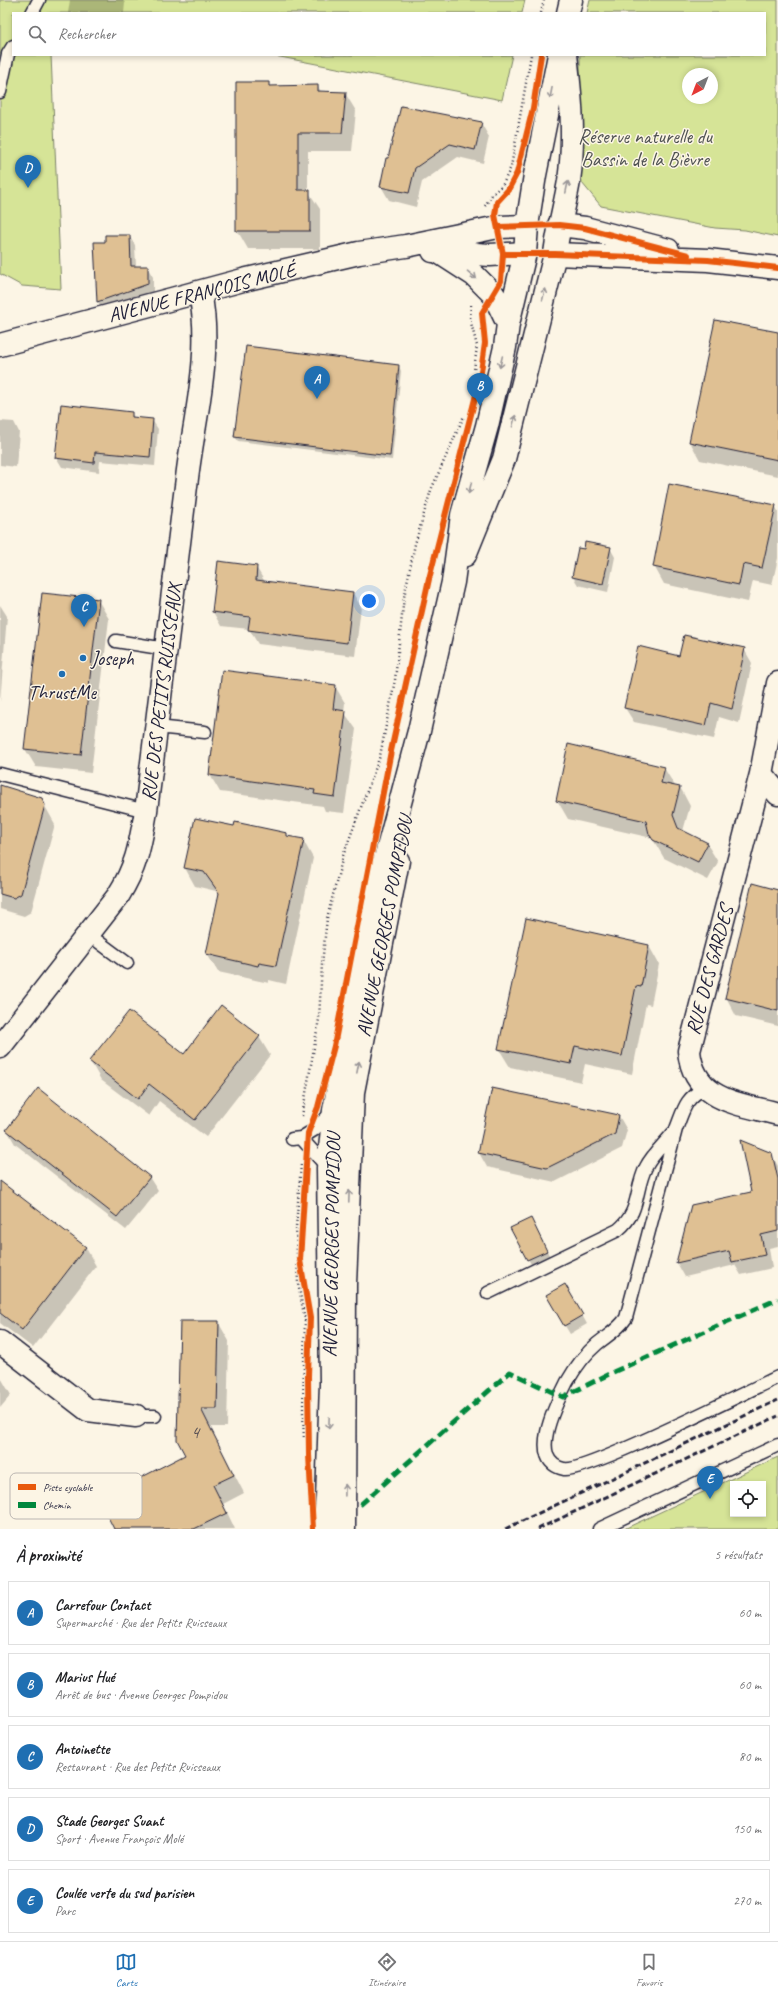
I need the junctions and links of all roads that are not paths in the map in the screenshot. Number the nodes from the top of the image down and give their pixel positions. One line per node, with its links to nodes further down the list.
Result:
1 (39, 0): 3 (lane)
2 (571, 0): 4 (main road)
3 (33, 12)
4 (568, 12)
5 (12, 48): 8 (lane)
6 (559, 56): 10 (main road, AVENUE GEORGES POMPIDOU, one-way to 10)
7 (566, 56): 9 (main road, AVENUE GEORGES POMPIDOU, one-way to 7)
8 (0, 92)
9 (559, 225): 10 (main road, AVENUE FRANÇOIS MOLÉ); 14 (main road, AVENUE GEORGES POMPIDOU); 15 (main road, AVENUE FRANÇOIS MOLÉ)
10 (527, 226): 11 (main road, AVENUE FRANÇOIS MOLÉ); 13 (main road, AVENUE GEORGES POMPIDOU)
11 (406, 246): 12 (main road, AVENUE FRANÇOIS MOLÉ); 17 (main road, AVENUE FRANÇOIS MOLÉ)
12 (440, 253): 13 (main road, AVENUE FRANÇOIS MOLÉ); 18 (main road, one-way to 18)
13 (525, 253): 14 (main road, AVENUE FRANÇOIS MOLÉ); 18 (main road, AVENUE GEORGES POMPIDOU)
14 (555, 254): 15 (main road, AVENUE FRANÇOIS MOLÉ); 20 (main road, AVENUE GEORGES POMPIDOU, one-way to 14)
15 (708, 260): 16 (main road)
16 (778, 268)
17 (200, 293): 19 (main road, AVENUE FRANÇOIS MOLÉ); 22 (main road, RUE DES PETITS RUISSEAUX)
18 (508, 324): 20 (main road, AVENUE GEORGES POMPIDOU, one-way to 20)
19 (0, 345)
20 (454, 582): 25 (main road, AVENUE GEORGES POMPIDOU)
21 (116, 641): 22 (lane)
22 (166, 649): 24 (main road, RUE DES PETITS RUISSEAUX)
23 (778, 683): 28 (main road, RUE DES GARDES)
24 (157, 727): 26 (lane); 30 (main road, RUE DES PETITS RUISSEAUX)
25 (419, 731): 35 (main road, AVENUE GEORGES POMPIDOU); 42 (main road, AVENUE GEORGES POMPIDOU, one-way to 25)
26 (205, 732)
27 (0, 774): 30 (lane)
28 (761, 774): 29 (main road); 34 (main road, RUE DES GARDES)
29 (778, 794)
30 (146, 811): 31 (main road, RUE DES PETITS RUISSEAUX)
31 (88, 934): 32 (lane); 33 (main road, RUE DES PETITS RUISSEAUX)
32 (127, 963)
33 (0, 1047)
34 (705, 1088): 36 (main road, RUE DES GARDES); 37 (lane)
35 (334, 1110): 38 (main road, AVENUE GEORGES POMPIDOU); 38 (lane)
36 (778, 1114)
37 (676, 1129): 39 (lane); 41 (lane)
38 (328, 1168): 42 (main road, AVENUE GEORGES POMPIDOU)
39 (488, 1293)
40 (0, 1342): 43 (main road)
41 (778, 1377)
42 (338, 1387): 45 (main road, AVENUE GEORGES POMPIDOU, one-way to 45); 46 (main road, AVENUE GEORGES POMPIDOU, one-way to 42)
43 (146, 1416)
44 (778, 1445): 47 (lane)
45 (326, 1529)
46 (344, 1529)
47 (599, 1529)

